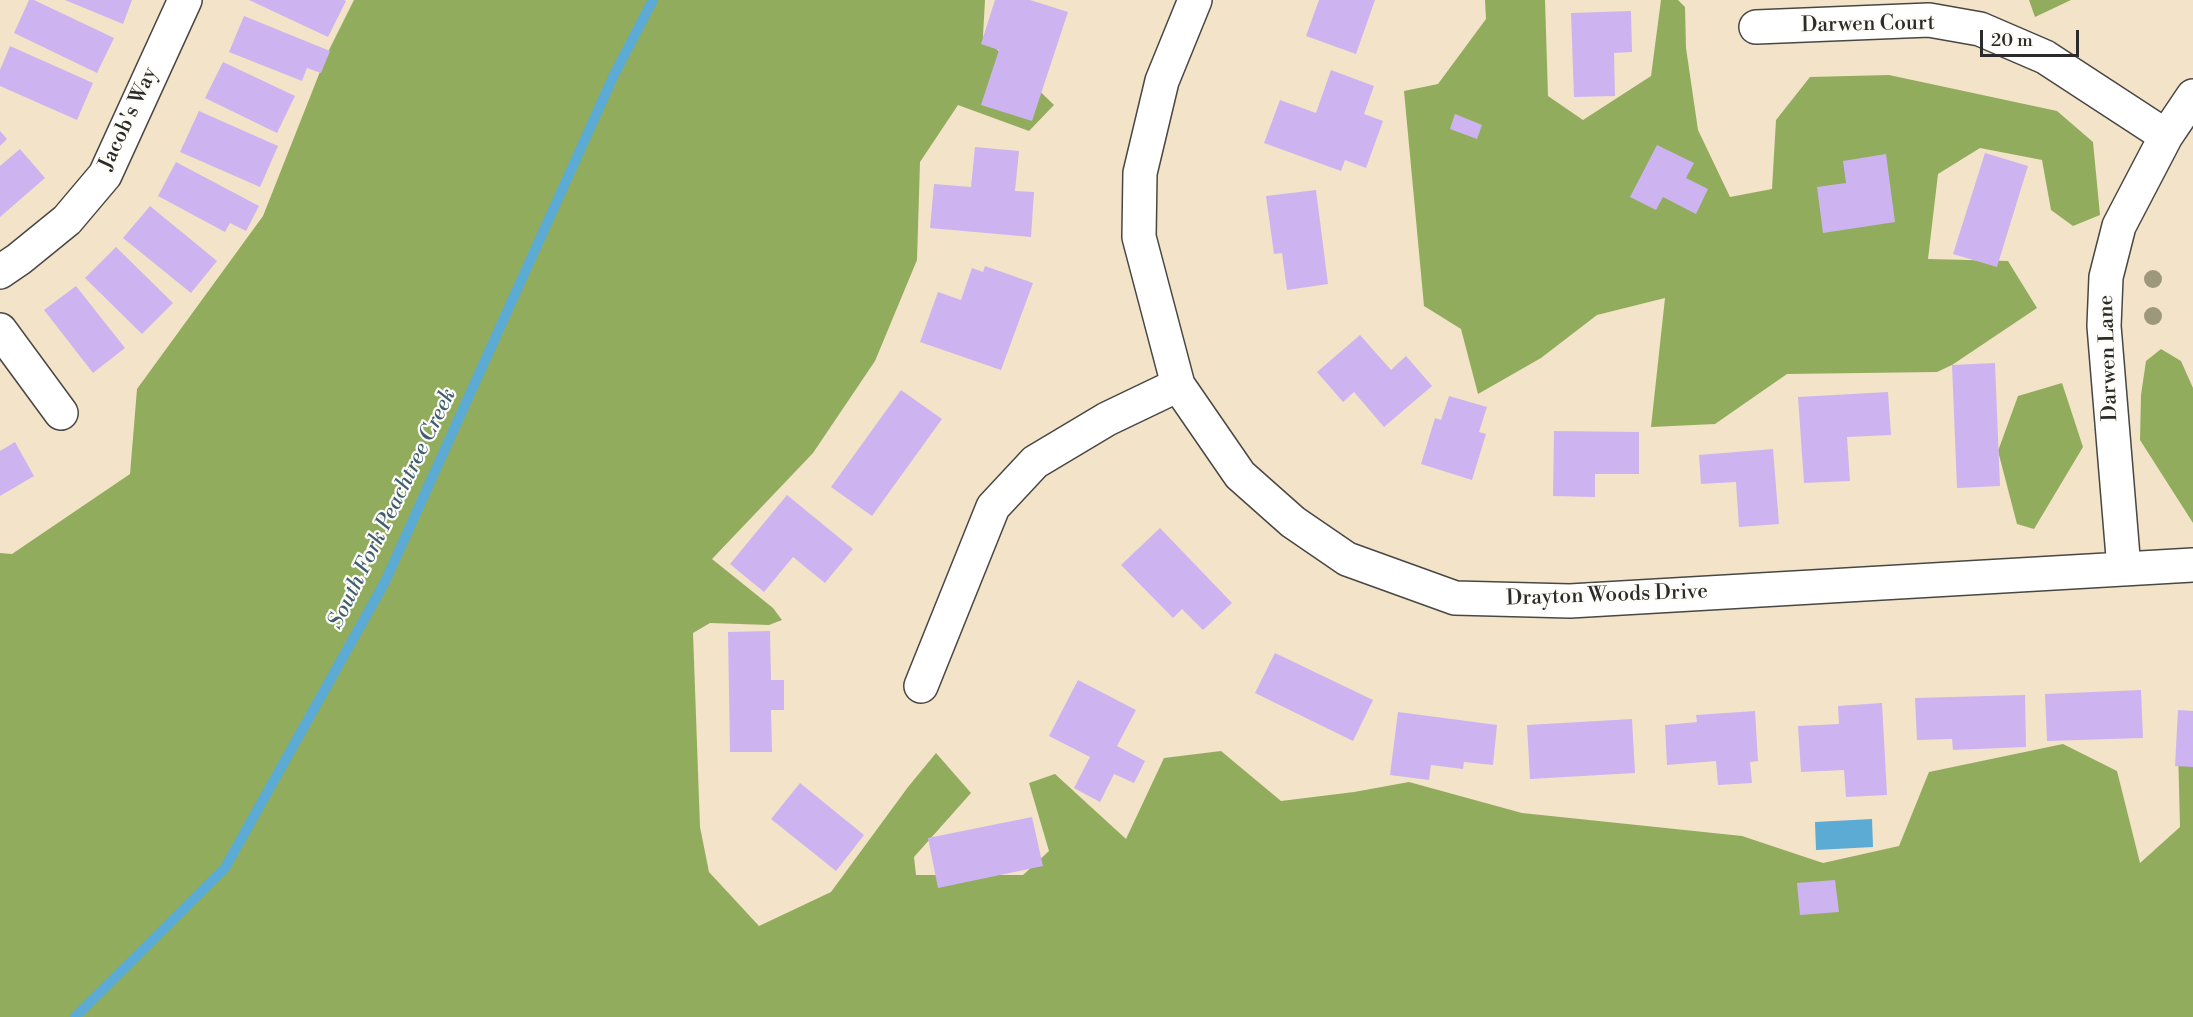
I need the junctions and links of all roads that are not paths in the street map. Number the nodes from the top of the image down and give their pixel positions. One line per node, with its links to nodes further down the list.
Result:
1 (185, 0): 6 (street, Jacob's Way)
2 (1195, 0): 8 (street, Drayton Woods Drive)
3 (1756, 27): 5 (street, Darwen Court)
4 (2193, 96): 5 (street, Darwen Lane)
5 (2166, 136): 11 (street, Darwen Lane)
6 (0, 272)
7 (0, 330): 9 (street)
8 (1178, 385): 11 (street, Drayton Woods Drive); 12 (street)
9 (61, 413)
10 (2193, 565): 11 (street, Drayton Woods Drive)
11 (2124, 569)
12 (921, 686)

